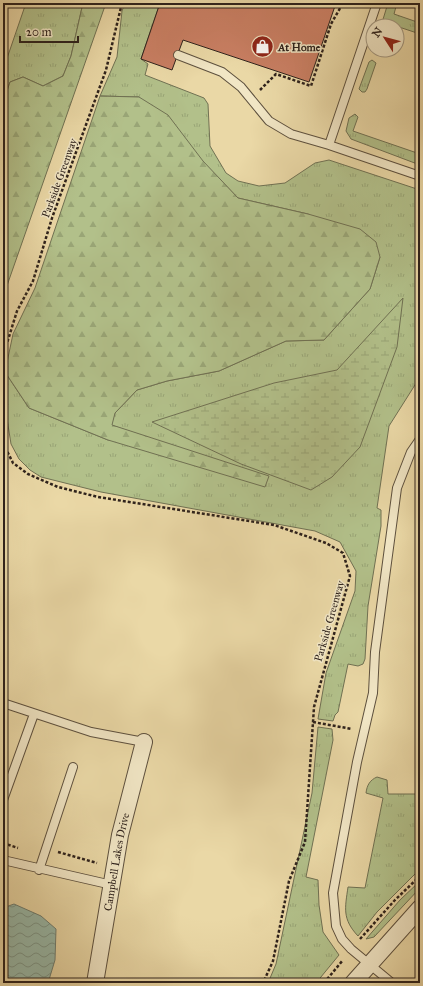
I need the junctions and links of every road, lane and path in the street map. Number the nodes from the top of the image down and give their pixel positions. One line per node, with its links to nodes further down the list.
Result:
1 (122, 3): 8 (path, Parkside Greenway)
2 (343, 3): 5 (path)
3 (377, 3): 6 (lane)
4 (178, 55): 5 (lane)
5 (251, 100): 6 (lane)
6 (329, 145): 7 (lane)
7 (420, 176)
8 (3, 356)
9 (420, 439): 14 (lane)
10 (3, 443): 13 (path, Parkside Greenway)
11 (3, 703): 12 (lane)
12 (34, 714): 15 (lane); 17 (lane)
13 (312, 722): 14 (path); 26 (path, Parkside Greenway)
14 (364, 730): 23 (lane)
15 (144, 742): 21 (street, Campbell Lakes Drive)
16 (73, 767): 19 (lane)
17 (3, 800)
18 (3, 860): 19 (lane)
19 (39, 870): 21 (lane)
20 (420, 876): 23 (path)
21 (112, 885): 25 (street, Campbell Lakes Drive)
22 (420, 908): 24 (street)
23 (351, 949): 24 (lane); 27 (path)
24 (369, 964): 28 (street); 29 (lane)
25 (95, 983)
26 (263, 983)
27 (324, 983)
28 (353, 983)
29 (392, 983)

